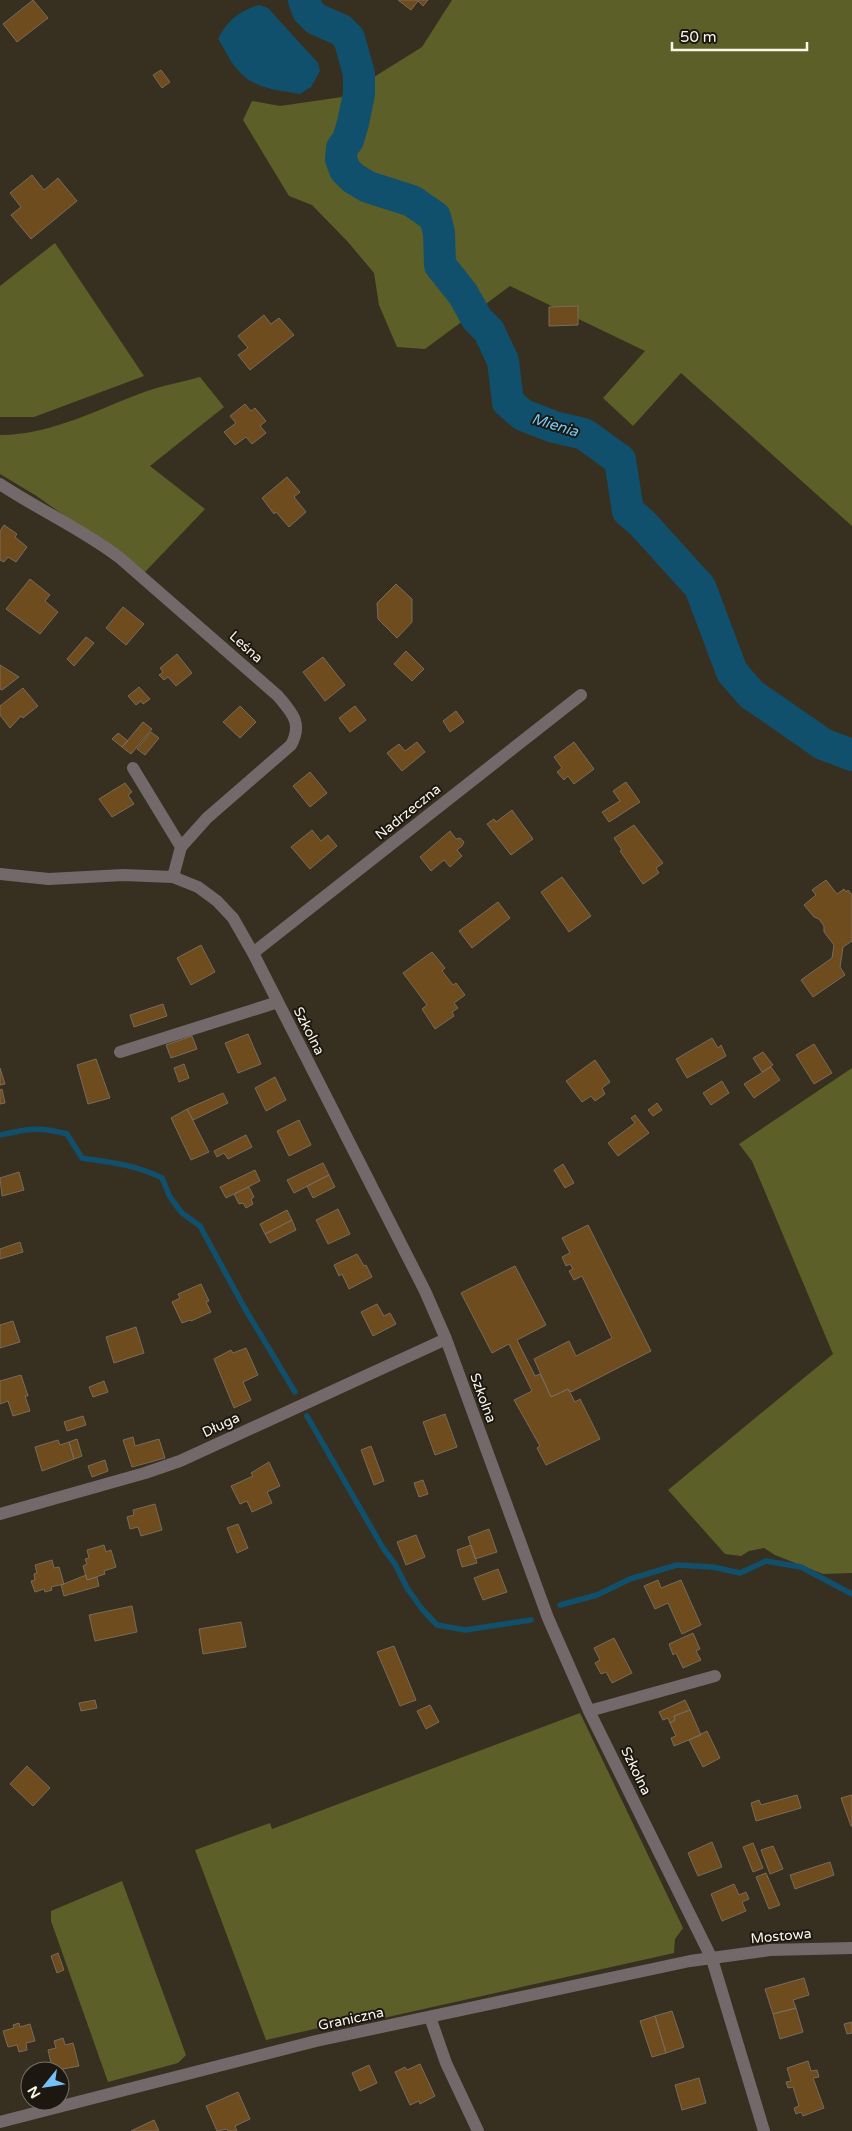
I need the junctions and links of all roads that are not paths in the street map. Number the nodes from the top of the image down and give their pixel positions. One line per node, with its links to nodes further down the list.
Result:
1 (0, 484): 4 (street, Leśna)
2 (581, 695): 7 (street, Nadrzeczna)
3 (133, 768): 4 (street)
4 (180, 847): 6 (street, Leśna)
5 (0, 874): 6 (street, Szkolna)
6 (173, 877): 7 (street, Szkolna)
7 (253, 953): 8 (street, Szkolna)
8 (278, 1002): 9 (street); 10 (street, Szkolna)
9 (120, 1052)
10 (446, 1339): 11 (street, Długa); 13 (street, Szkolna)
11 (0, 1514)
12 (715, 1676): 13 (street)
13 (589, 1712): 15 (street, Szkolna)
14 (852, 1948): 15 (street, Mostowa)
15 (712, 1959): 16 (street, Graniczna); 19 (street, Szkolna)
16 (430, 2017): 17 (street, Graniczna); 18 (street)
17 (0, 2122)
18 (478, 2131)
19 (764, 2131)

